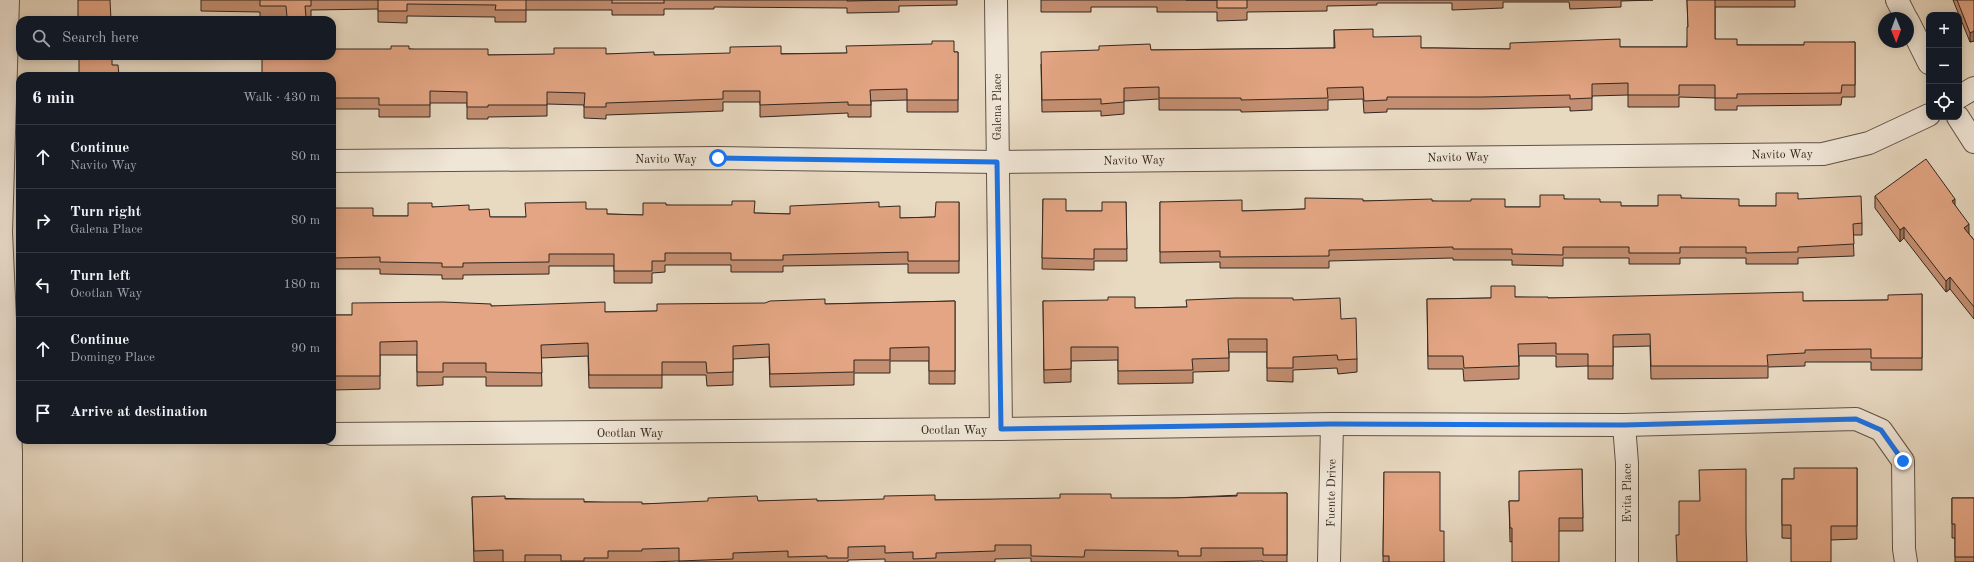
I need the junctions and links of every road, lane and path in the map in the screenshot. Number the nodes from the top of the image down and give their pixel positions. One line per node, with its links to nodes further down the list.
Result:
1 (8, 0): 14 (street)
2 (996, 0): 13 (street, Galena Place)
3 (1897, 0): 4 (street)
4 (1903, 12)
5 (1914, 33): 6 (street)
6 (1926, 57)
7 (1974, 88): 8 (street)
8 (1962, 95)
9 (1926, 116): 13 (street, Navito Way)
10 (1960, 120): 11 (street)
11 (1974, 142)
12 (336, 161): 13 (street, Navito Way)
13 (997, 162): 17 (street, Galena Place)
14 (0, 232): 19 (street)
15 (1332, 424): 16 (street, Ocotlan Way); 17 (street, Ocotlan Way); 21 (street, Fuente Drive)
16 (1624, 425): 22 (street, Evita Place); 23 (street, Ocotlan Way)
17 (1001, 429): 18 (street, Ocotlan Way)
18 (336, 434)
19 (5, 480): 20 (street)
20 (11, 562)
21 (1329, 562)
22 (1627, 562)
23 (1906, 562)

